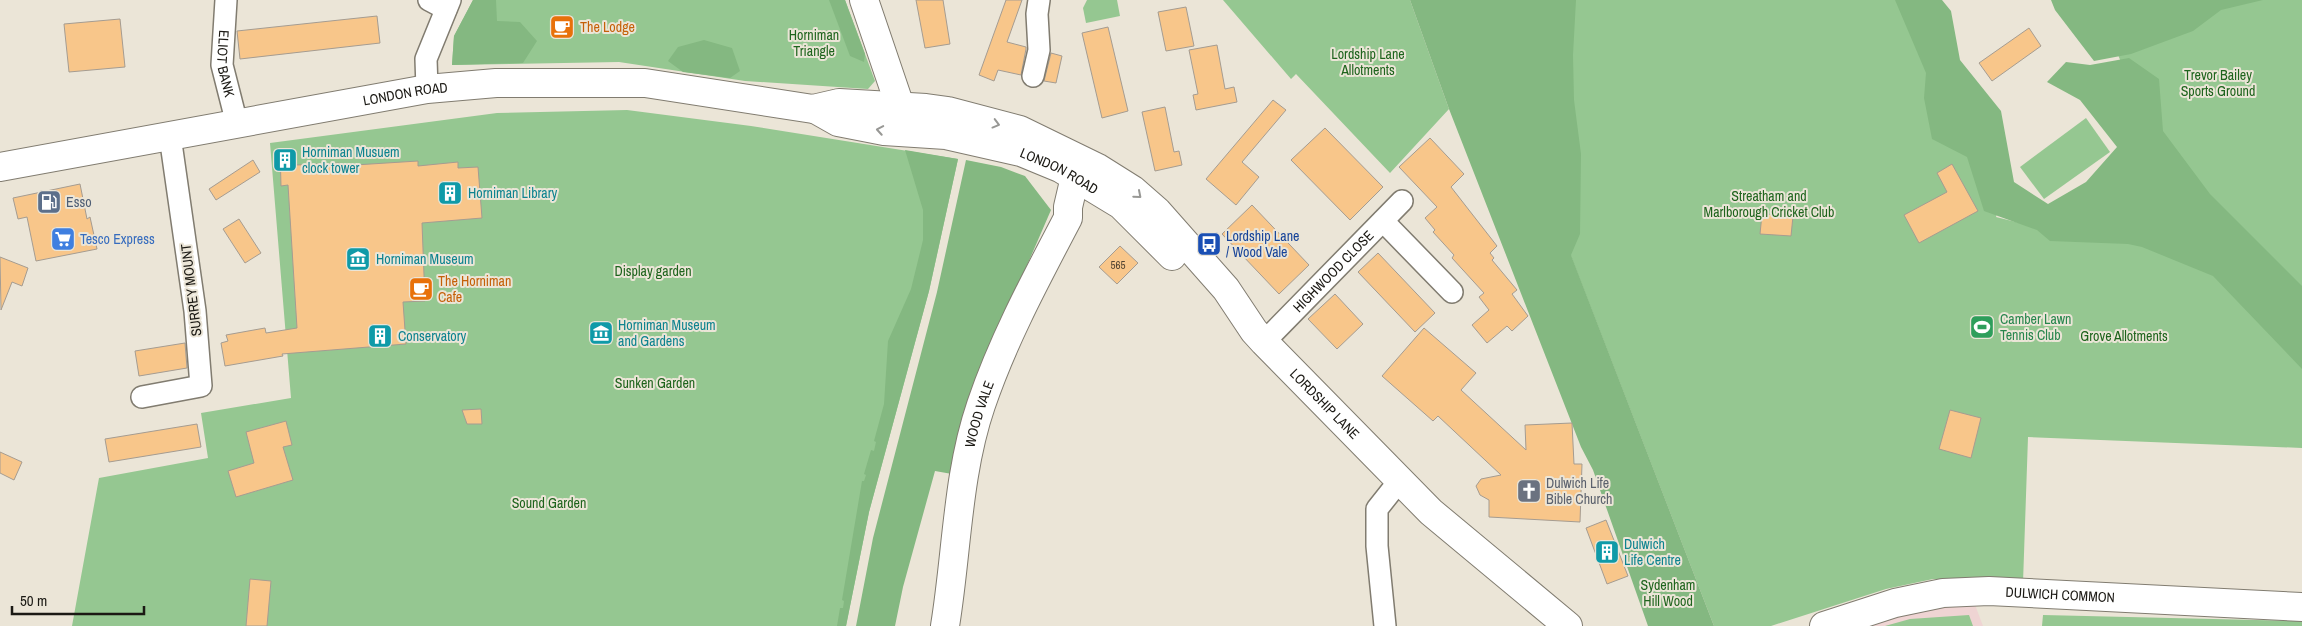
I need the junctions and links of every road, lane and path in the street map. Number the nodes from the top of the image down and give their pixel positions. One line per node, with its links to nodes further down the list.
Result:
1 (226, 0): 9 (street, ELIOT BANK)
2 (864, 0): 7 (main road)
3 (1039, 0): 5 (street)
4 (441, 3): 6 (street)
5 (1033, 76)
6 (427, 89): 8 (main road, LONDON ROAD); 9 (main road, LONDON ROAD)
7 (900, 106): 8 (main road, LONDON ROAD); 10 (main road); 13 (main road, LONDON ROAD, one-way to 13)
8 (815, 109): 10 (main road, LONDON ROAD, one-way to 8)
9 (237, 124): 11 (main road, LONDON ROAD)
10 (946, 135): 13 (main road, LONDON ROAD)
11 (170, 136): 12 (main road, LONDON ROAD); 18 (street, SURREY MOUNT)
12 (0, 167)
13 (1090, 179): 17 (main road, LONDON ROAD); 21 (main road, WOOD VALE)
14 (1402, 201): 15 (street, HIGHWOOD CLOSE)
15 (1383, 221): 16 (street); 17 (street, HIGHWOOD CLOSE)
16 (1452, 292)
17 (1259, 336): 19 (main road, LORDSHIP LANE)
18 (142, 397)
19 (1400, 480): 22 (street); 23 (main road, LORDSHIP LANE)
20 (2302, 608): 24 (main road, DULWICH COMMON)
21 (945, 626)
22 (1384, 626)
23 (1568, 626)
24 (1824, 626)

